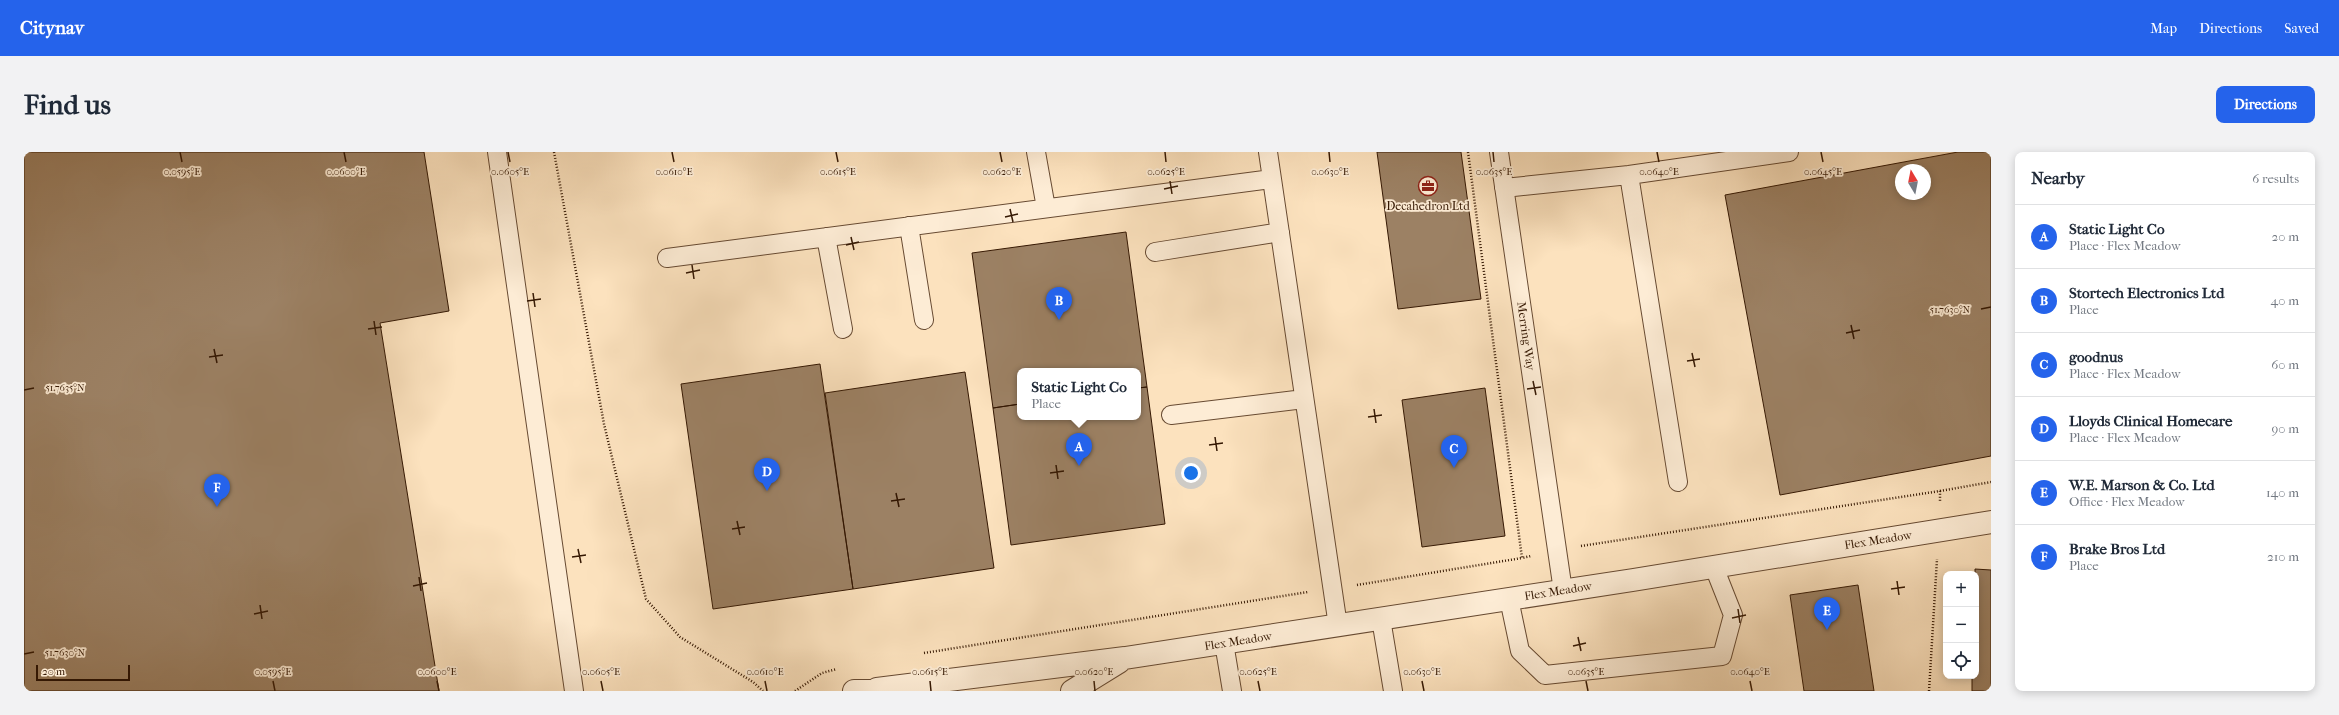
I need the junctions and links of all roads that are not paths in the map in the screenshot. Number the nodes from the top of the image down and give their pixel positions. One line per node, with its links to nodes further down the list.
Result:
1 (497, 152): 29 (lane)
2 (1036, 152): 9 (lane)
3 (1268, 152): 7 (lane)
4 (1499, 152): 8 (lane, Merring Way)
5 (1789, 152): 6 (lane)
6 (1629, 175): 8 (lane); 19 (lane)
7 (1272, 179): 9 (lane); 11 (lane)
8 (1504, 188): 22 (lane, Merring Way)
9 (1046, 208): 10 (lane)
10 (909, 226): 12 (lane); 15 (lane)
11 (1280, 232): 13 (lane); 17 (lane)
12 (826, 237): 14 (lane); 16 (lane)
13 (1154, 252)
14 (667, 258)
15 (924, 320)
16 (843, 329)
17 (1304, 399): 18 (lane); 25 (lane)
18 (1172, 415)
19 (1678, 482)
20 (1991, 522): 21 (street, Flex Meadow)
21 (1714, 567): 22 (street, Flex Meadow); 23 (lane)
22 (1563, 591): 23 (street, Flex Meadow)
23 (1509, 599): 24 (street, Flex Meadow)
24 (1381, 619): 25 (street, Flex Meadow); 33 (lane)
25 (1338, 626): 26 (street, Flex Meadow)
26 (1224, 643): 27 (street, Flex Meadow); 32 (lane)
27 (1125, 658): 28 (street, Flex Meadow); 31 (street, Flex Meadow)
28 (881, 690): 30 (street, Flex Meadow)
29 (574, 691)
30 (854, 691)
31 (1072, 691)
32 (1232, 691)
33 (1393, 691)

